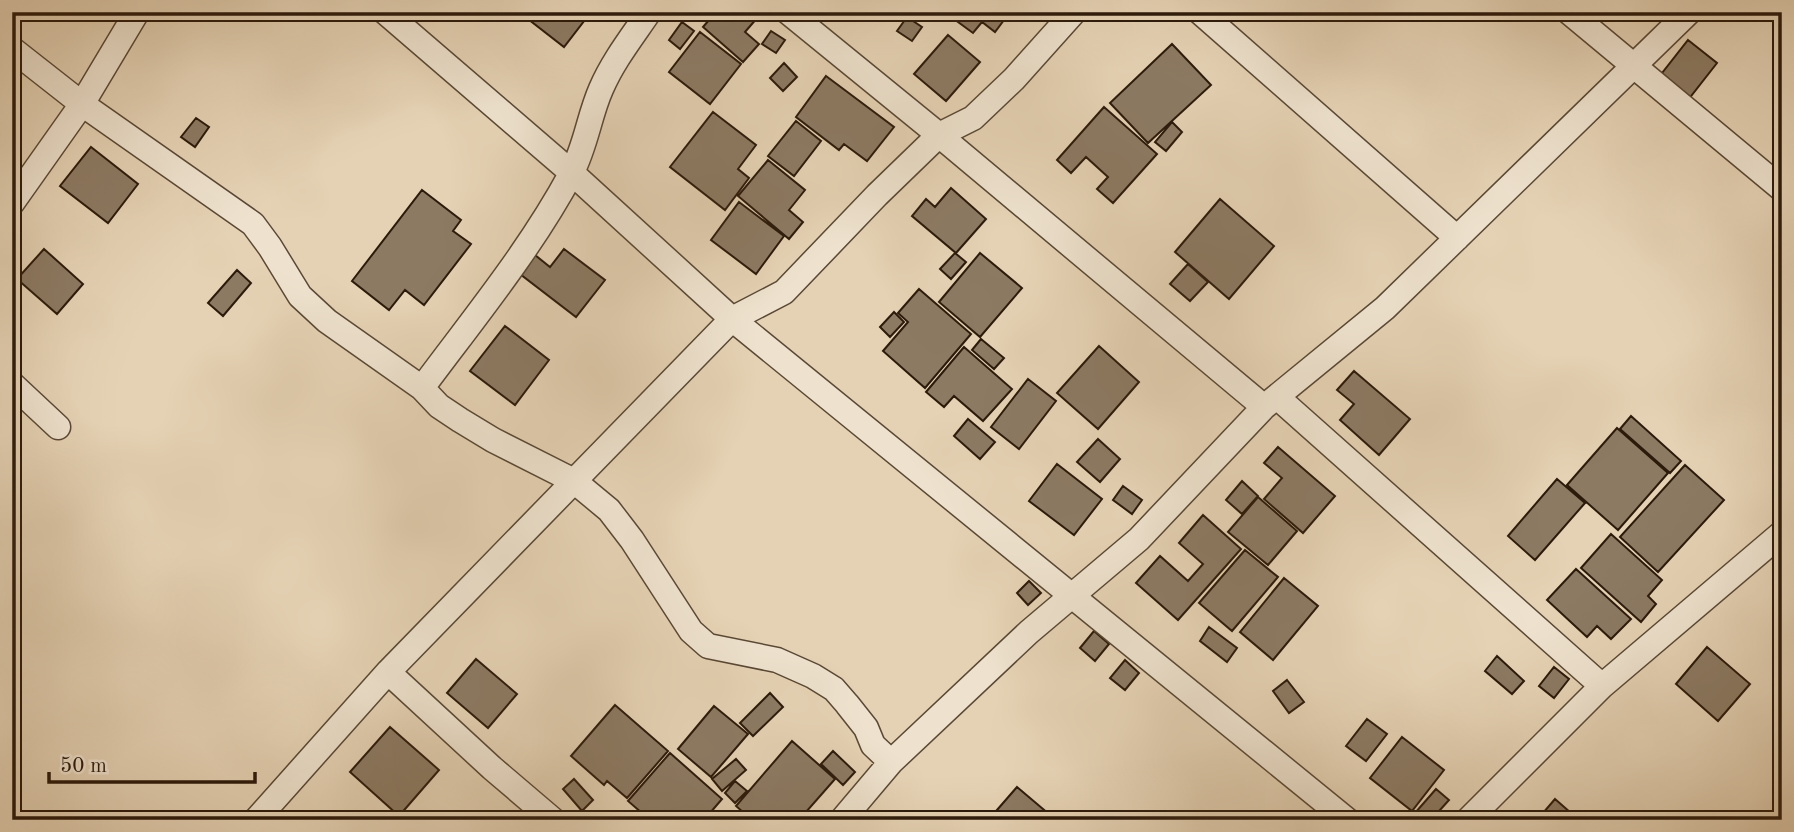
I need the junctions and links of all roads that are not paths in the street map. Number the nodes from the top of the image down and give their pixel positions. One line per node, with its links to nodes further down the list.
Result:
1 (137, 12): 11 (street)
2 (385, 12): 13 (street)
3 (649, 12): 13 (street)
4 (788, 12): 12 (street)
5 (1074, 12): 12 (street)
6 (1200, 12): 16 (street)
7 (1569, 12): 10 (street)
8 (1689, 12): 10 (street)
9 (12, 49): 11 (street)
10 (1636, 65): 14 (street); 16 (street)
11 (82, 104): 15 (street); 19 (street)
12 (939, 135): 17 (street); 20 (street)
13 (572, 173): 17 (street); 19 (street)
14 (1782, 189)
15 (12, 203)
16 (1457, 238): 20 (street)
17 (732, 319): 22 (street); 24 (street)
18 (12, 384): 21 (street)
19 (422, 388): 22 (street)
20 (1270, 402): 24 (street); 26 (street)
21 (58, 427)
22 (574, 481): 25 (street); 27 (street)
23 (1782, 533): 26 (street)
24 (1072, 594): 27 (street); 31 (street)
25 (388, 672): 28 (street); 29 (street)
26 (1602, 686): 32 (street)
27 (891, 762): 30 (street)
28 (256, 820)
29 (553, 820)
30 (842, 820)
31 (1347, 820)
32 (1468, 820)

